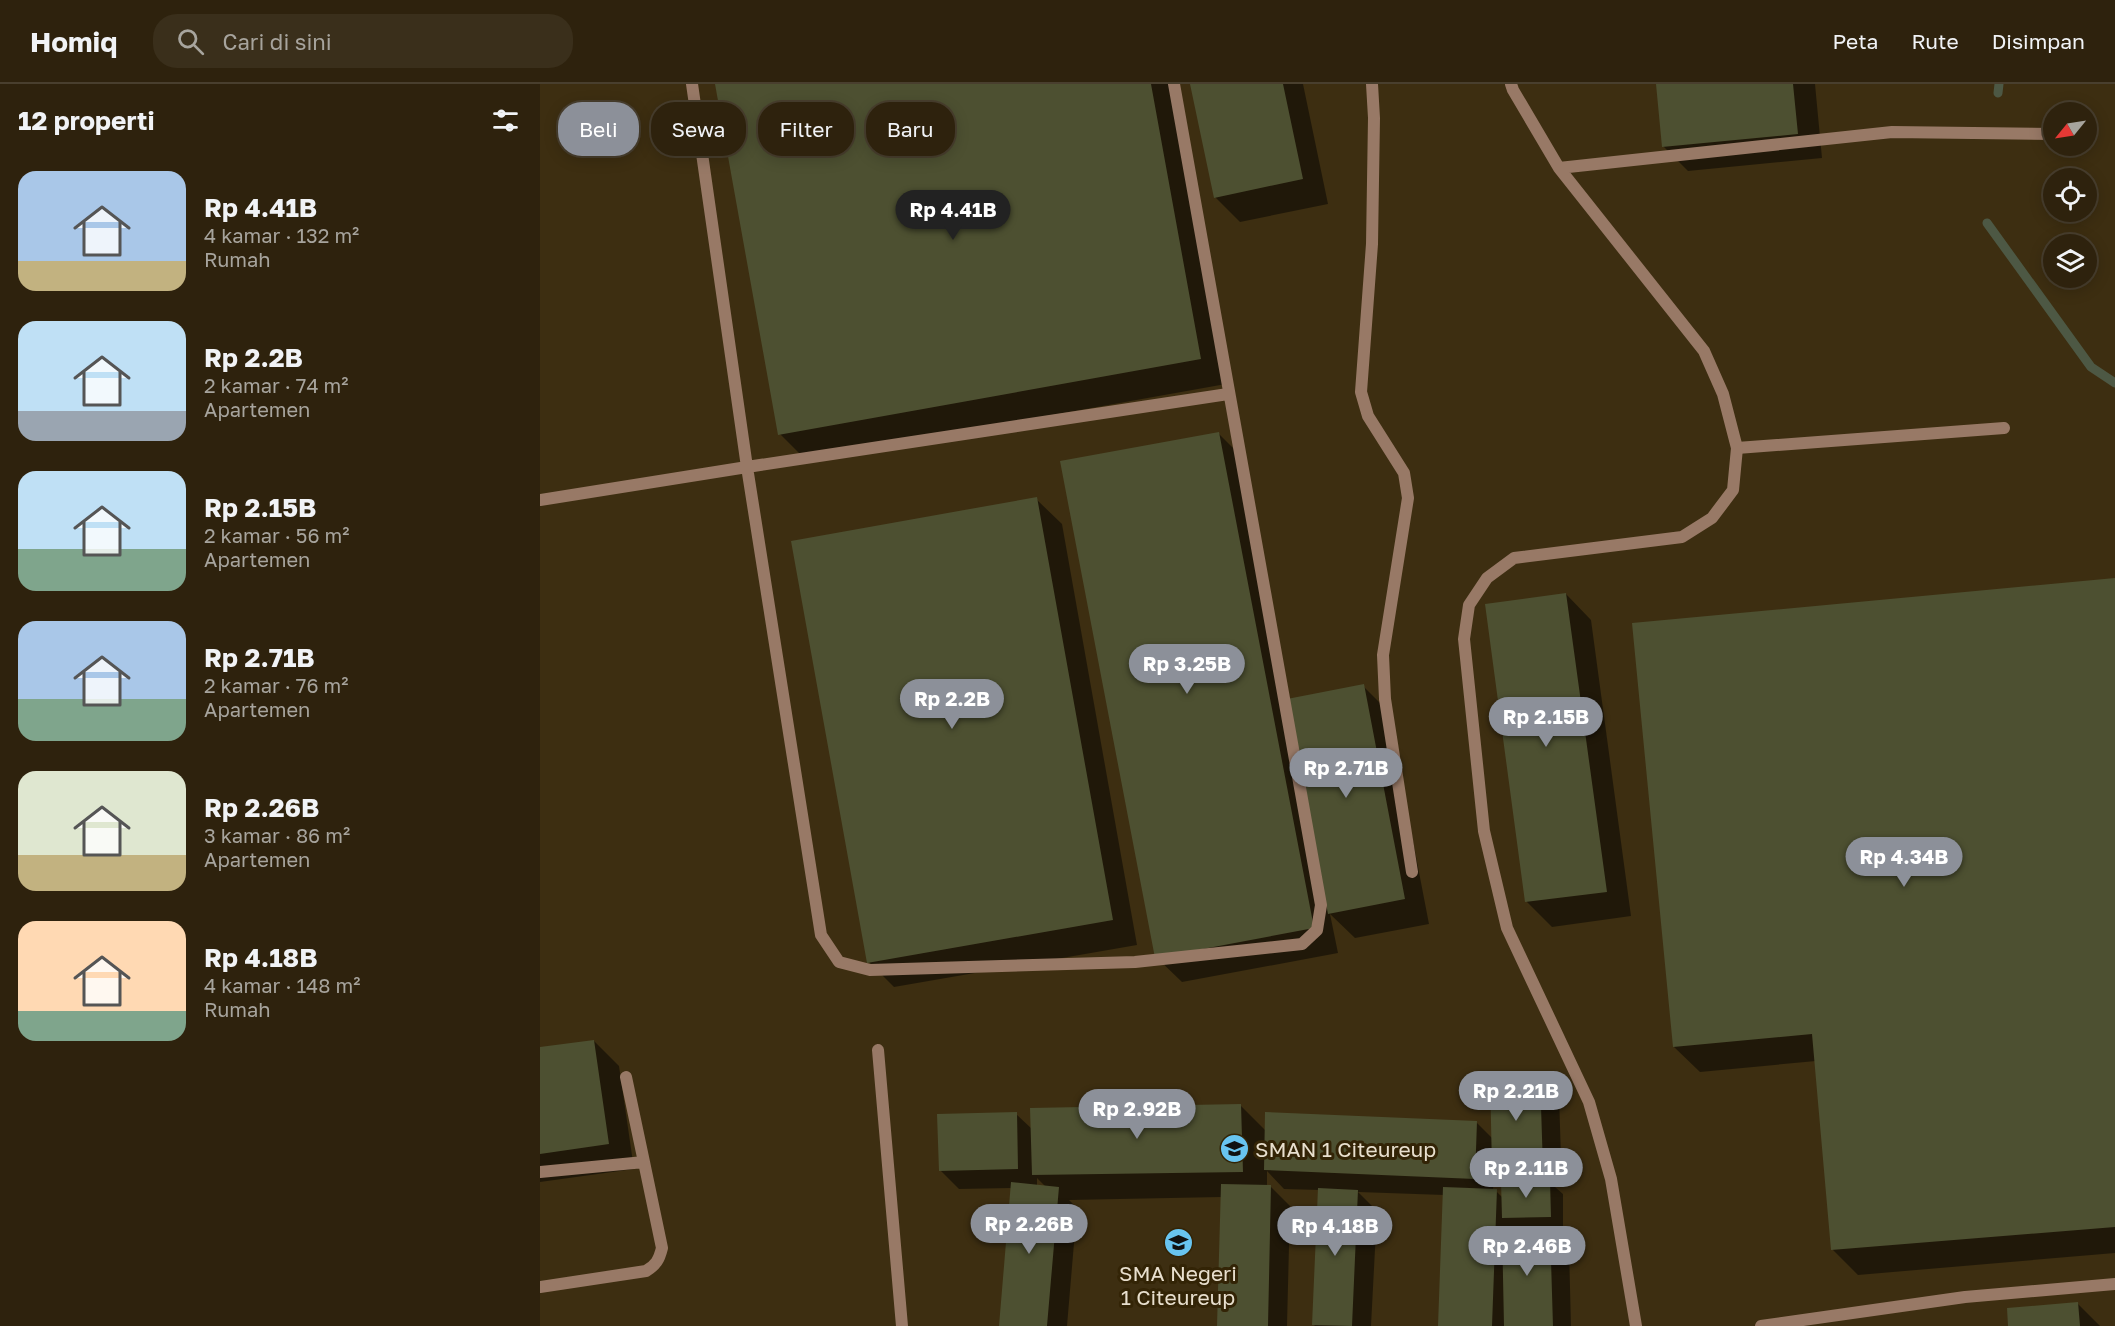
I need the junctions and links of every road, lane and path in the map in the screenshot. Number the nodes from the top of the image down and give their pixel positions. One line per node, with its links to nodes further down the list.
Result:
1 (692, 84): 10 (street)
2 (1174, 84): 7 (street)
3 (1372, 84): 12 (street)
4 (1511, 84): 6 (street)
5 (2043, 134): 6 (street)
6 (1559, 168): 9 (street)
7 (1228, 394): 10 (street); 10 (street)
8 (2004, 428): 9 (street)
9 (1737, 448): 20 (street)
10 (747, 467): 11 (street)
11 (540, 500)
12 (1412, 872)
13 (878, 1050): 19 (street)
14 (626, 1077): 15 (street)
15 (644, 1162): 16 (street); 18 (street)
16 (540, 1172)
17 (2115, 1284): 21 (street)
18 (540, 1287)
19 (903, 1326)
20 (1636, 1326)
21 (1761, 1326)

